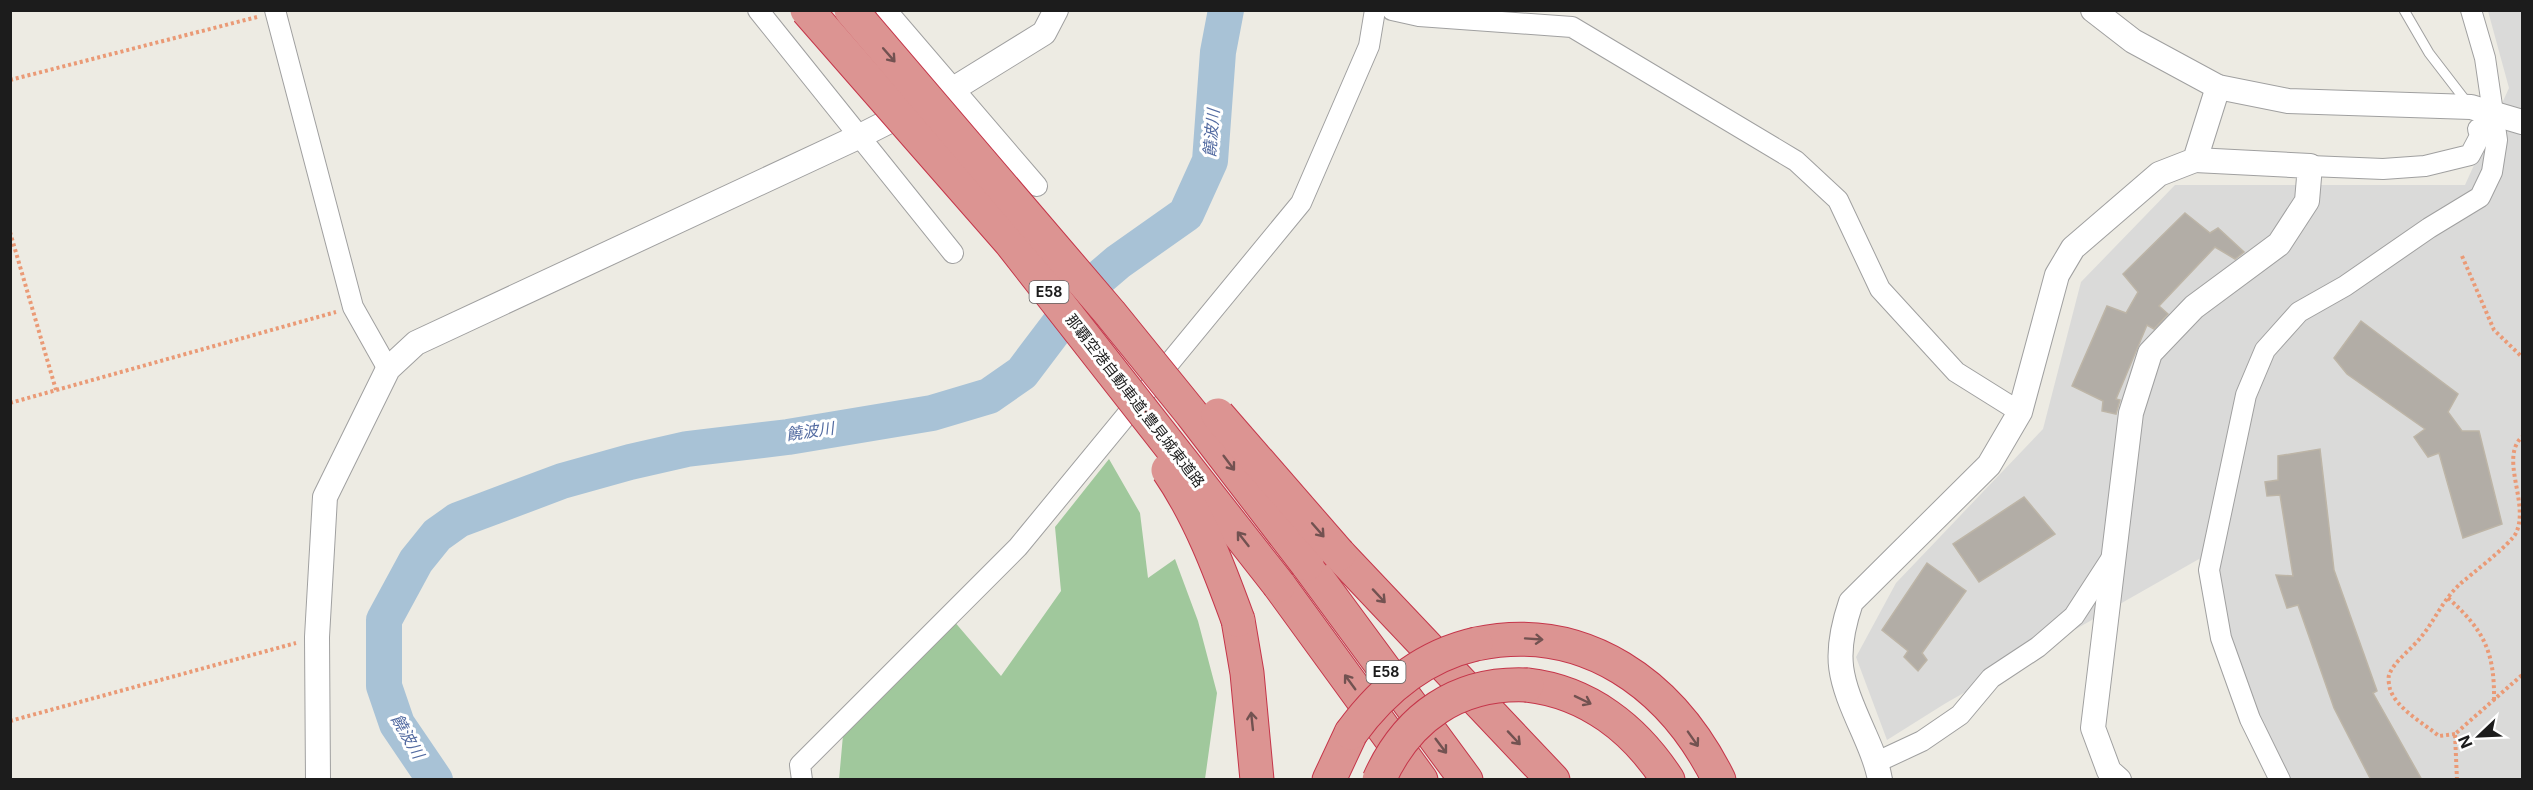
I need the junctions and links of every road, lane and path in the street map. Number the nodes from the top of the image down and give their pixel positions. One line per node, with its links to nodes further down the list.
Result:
1 (758, 10): 18 (street)
2 (851, 10): 17 (highway, E58, one-way to 17, bridge)
3 (886, 10): 14 (street)
4 (1056, 10): 14 (street)
5 (1376, 10): 41 (street)
6 (1392, 10): 30 (street)
7 (2093, 10): 13 (street)
8 (2404, 10): 15 (lane)
9 (2471, 10): 15 (street)
10 (275, 11): 12 (path); 25 (street)
11 (812, 16): 42 (highway, one-way to 11, bridge); 45 (highway, 那覇空港自動車道;豊見城東道路 / E58, one-way to 11, bridge)
12 (10, 80)
13 (2218, 87): 15 (street); 19 (street)
14 (955, 88): 18 (street); 21 (street)
15 (2481, 116): 16 (street); 20 (street); 51 (street)
16 (2523, 122)
17 (953, 130): 46 (highway, E58, one-way to 46, bridge); 47 (highway, one-way to 47, bridge)
18 (860, 136): 23 (street); 27 (street)
19 (2195, 160): 20 (street); 30 (street)
20 (2310, 166): 32 (street)
21 (1037, 186)
22 (10, 232): 28 (path)
23 (953, 253)
24 (2462, 256): 26 (path)
25 (353, 307): 27 (street); 28 (path)
26 (2523, 357)
27 (388, 369): 34 (street)
28 (56, 390): 29 (path)
29 (10, 403)
30 (2020, 412): 39 (street)
31 (2523, 437): 33 (path)
32 (2115, 554): 39 (street); 50 (street)
33 (2448, 598): 36 (path); 38 (path)
34 (317, 637): 37 (path); 40 (street)
35 (2523, 675): 36 (path)
36 (2494, 702): 38 (path)
37 (10, 721)
38 (2455, 734): 52 (path)
39 (1878, 771)
40 (318, 780)
41 (802, 780)
42 (1257, 780)
43 (1329, 780): 49 (highway, one-way to 49, bridge)
44 (1379, 780): 48 (highway, one-way to 48, bridge)
45 (1422, 780)
46 (1466, 780)
47 (1553, 780)
48 (1668, 780)
49 (1719, 780)
50 (2119, 780)
51 (2280, 780)
52 (2457, 780)

